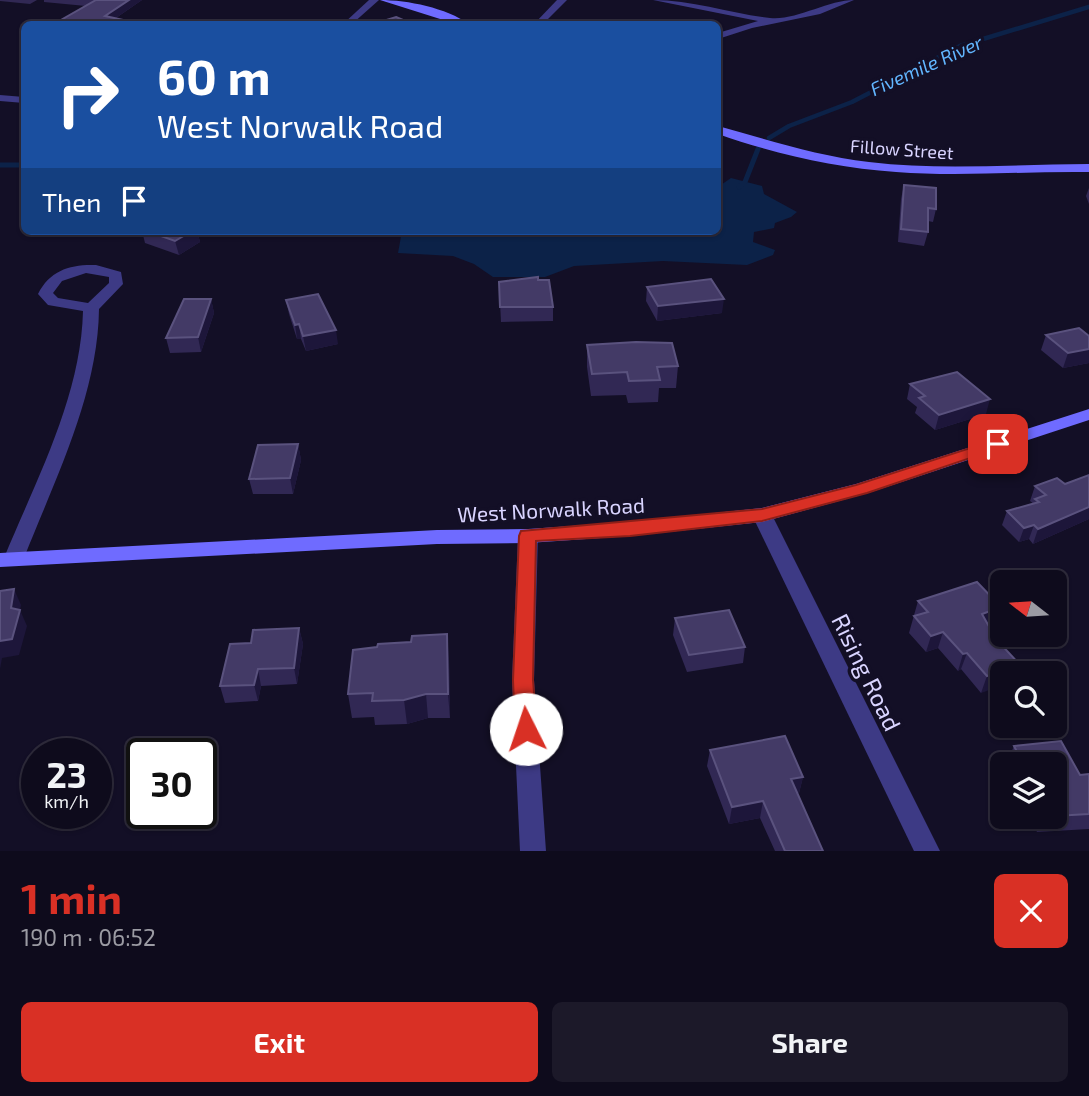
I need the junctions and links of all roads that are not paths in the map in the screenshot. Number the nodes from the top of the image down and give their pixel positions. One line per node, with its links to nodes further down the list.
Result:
1 (374, 0): 6 (street)
2 (385, 0): 7 (street)
3 (562, 0): 8 (street)
4 (658, 0): 9 (street)
5 (849, 0): 9 (street)
6 (350, 21)
7 (456, 21)
8 (541, 21)
9 (775, 21): 10 (street)
10 (721, 35)
11 (0, 98): 12 (street)
12 (21, 100)
13 (721, 131): 14 (street, Fillow Street)
14 (1088, 168)
15 (90, 308): 19 (street)
16 (1089, 414): 17 (street, West Norwalk Road)
17 (762, 515): 18 (street, West Norwalk Road); 21 (street, Rising Road)
18 (528, 536): 19 (street, West Norwalk Road); 20 (street)
19 (7, 559)
20 (533, 851)
21 (928, 851)

